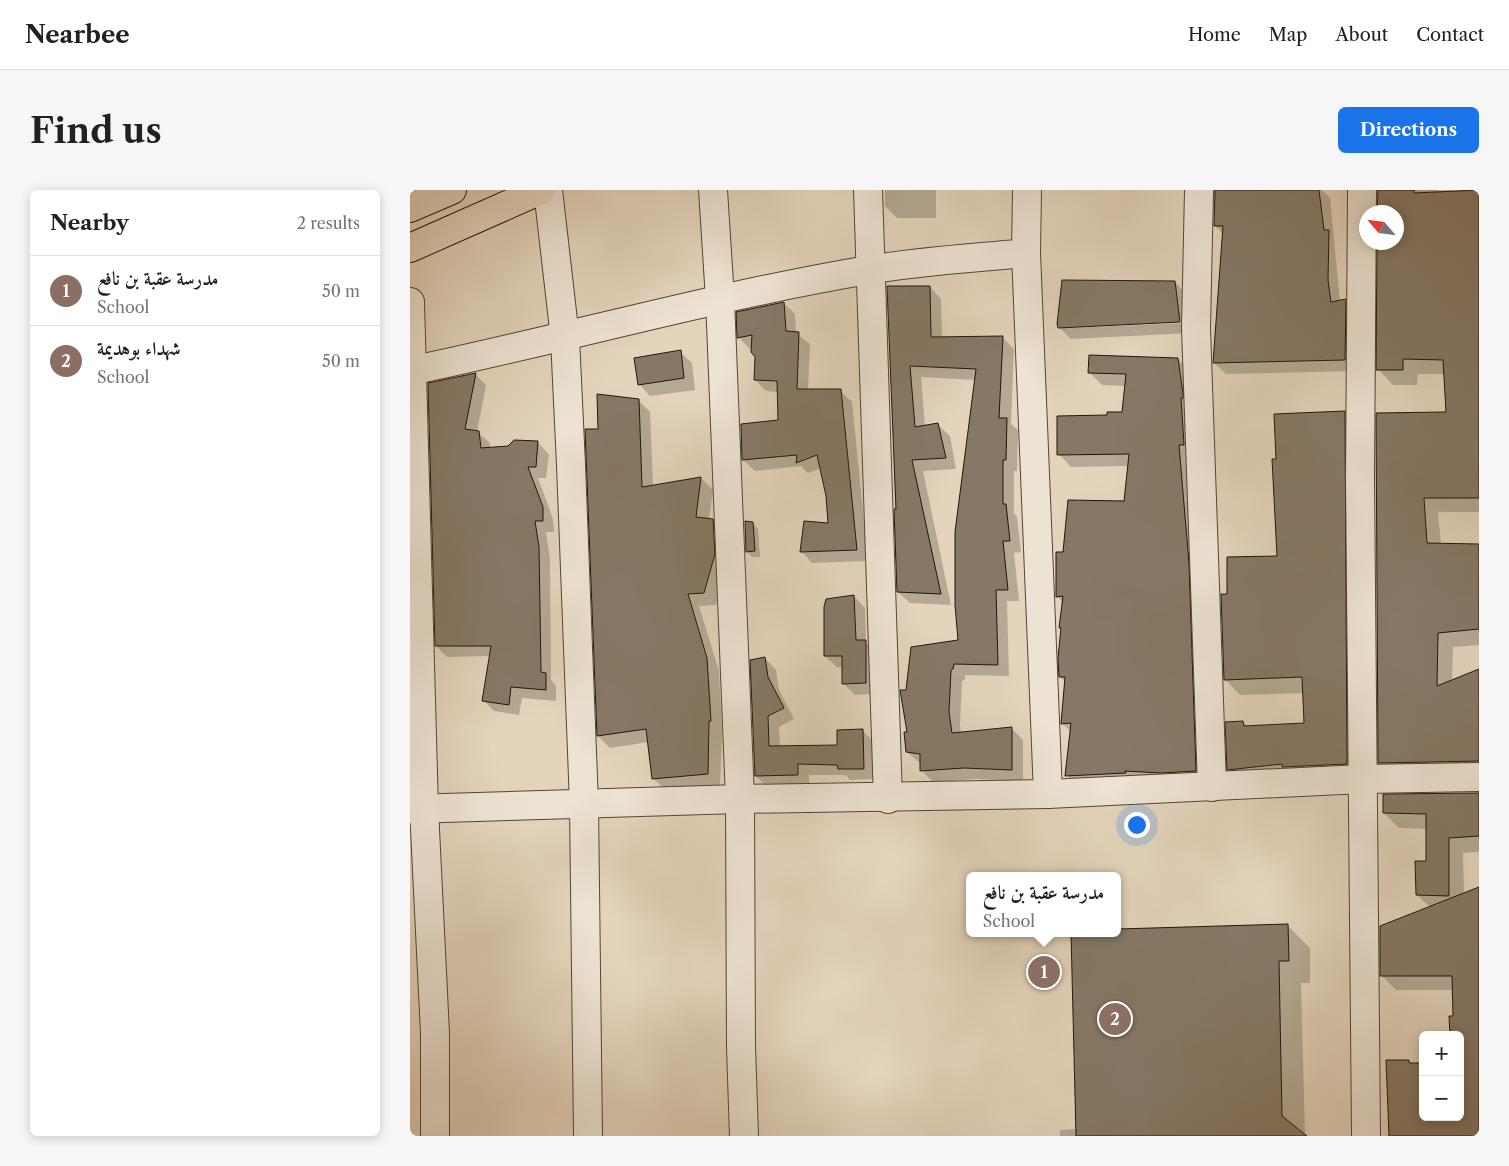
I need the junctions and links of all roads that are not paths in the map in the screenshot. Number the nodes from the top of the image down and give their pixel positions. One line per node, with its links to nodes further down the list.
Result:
1 (452, 190): 9 (main road)
2 (541, 190): 10 (main road)
3 (548, 190): 15 (street)
4 (713, 190): 13 (street)
5 (868, 190): 12 (street)
6 (1027, 190): 11 (street)
7 (1199, 190): 19 (street)
8 (1362, 190): 18 (street)
9 (410, 208)
10 (410, 248)
11 (1026, 253): 12 (street); 20 (street)
12 (870, 269): 13 (street); 21 (street)
13 (720, 299): 15 (street); 22 (street)
14 (410, 302): 16 (street)
15 (566, 338): 16 (street); 23 (street)
16 (412, 371): 24 (street)
17 (1479, 777): 18 (street)
18 (1363, 779): 19 (street); 28 (street)
19 (1212, 787): 20 (street)
20 (1048, 794): 21 (street)
21 (888, 798): 22 (street)
22 (740, 799): 23 (street); 27 (street)
23 (584, 804): 24 (street); 26 (street)
24 (417, 809): 25 (street)
25 (436, 1136)
26 (588, 1136)
27 (744, 1136)
28 (1366, 1136)

